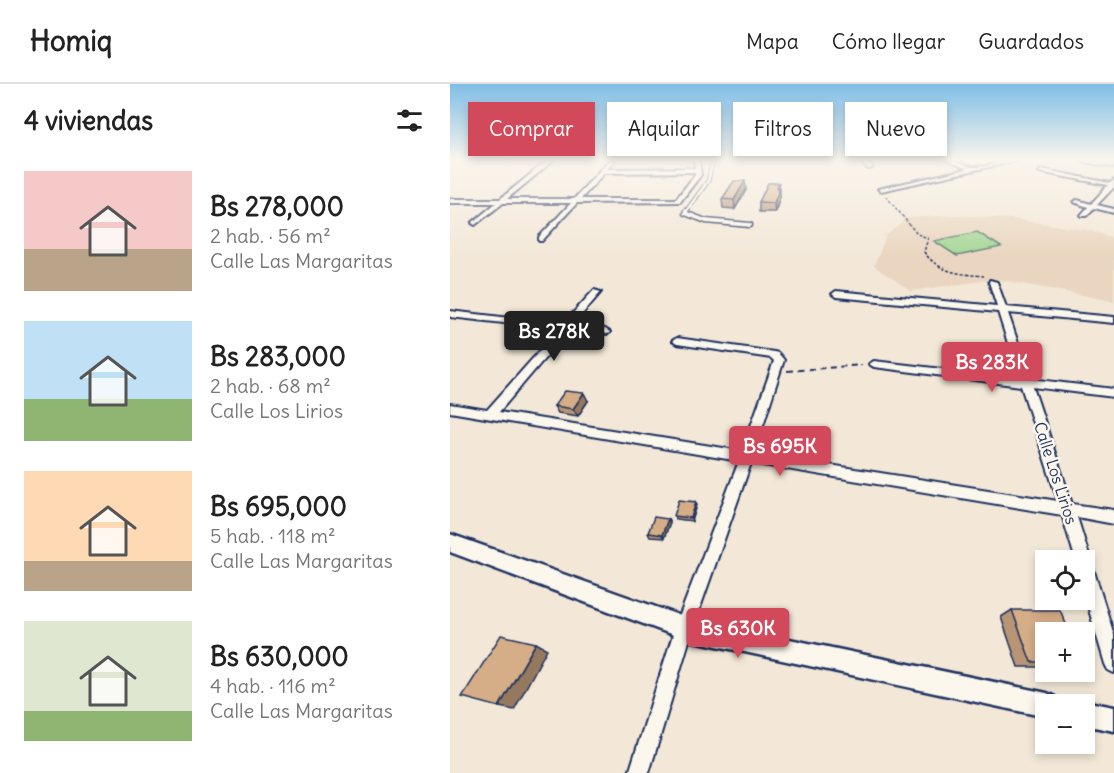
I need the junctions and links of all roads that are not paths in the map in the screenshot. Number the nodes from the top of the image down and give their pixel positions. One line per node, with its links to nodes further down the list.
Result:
1 (512, 192): 6 (street)
2 (583, 192): 7 (street)
3 (685, 192): 7 (street)
4 (697, 192): 14 (lane)
5 (1106, 192): 10 (street)
6 (502, 200): 7 (street); 8 (street); 13 (street)
7 (576, 200): 15 (street)
8 (450, 201)
9 (1077, 202): 10 (street)
10 (1093, 206): 11 (street); 12 (street)
11 (1114, 211)
12 (1084, 215)
13 (475, 223)
14 (750, 225)
15 (542, 239)
16 (993, 282): 19 (street, Calle Los Lirios)
17 (597, 292): 28 (street)
18 (836, 294): 19 (street)
19 (1001, 309): 21 (street); 25 (street, Calle Los Lirios)
20 (450, 314): 22 (street)
21 (1114, 320)
22 (605, 332)
23 (677, 341): 29 (street)
24 (874, 364): 25 (street)
25 (1026, 383): 26 (street); 30 (street, Calle Los Lirios)
26 (1114, 393)
27 (450, 408): 28 (street)
28 (490, 414): 29 (street)
29 (747, 456): 30 (street); 35 (street)
30 (1069, 510): 31 (street); 33 (street, Calle Los Lirios)
31 (1114, 517)
32 (450, 543): 35 (street)
33 (1080, 550)
34 (1095, 600): 36 (street, Calle Los Lirios)
35 (684, 628): 37 (street); 40 (street)
36 (1114, 664)
37 (1035, 702)
38 (1095, 715): 39 (street)
39 (1114, 719)
40 (639, 773)

